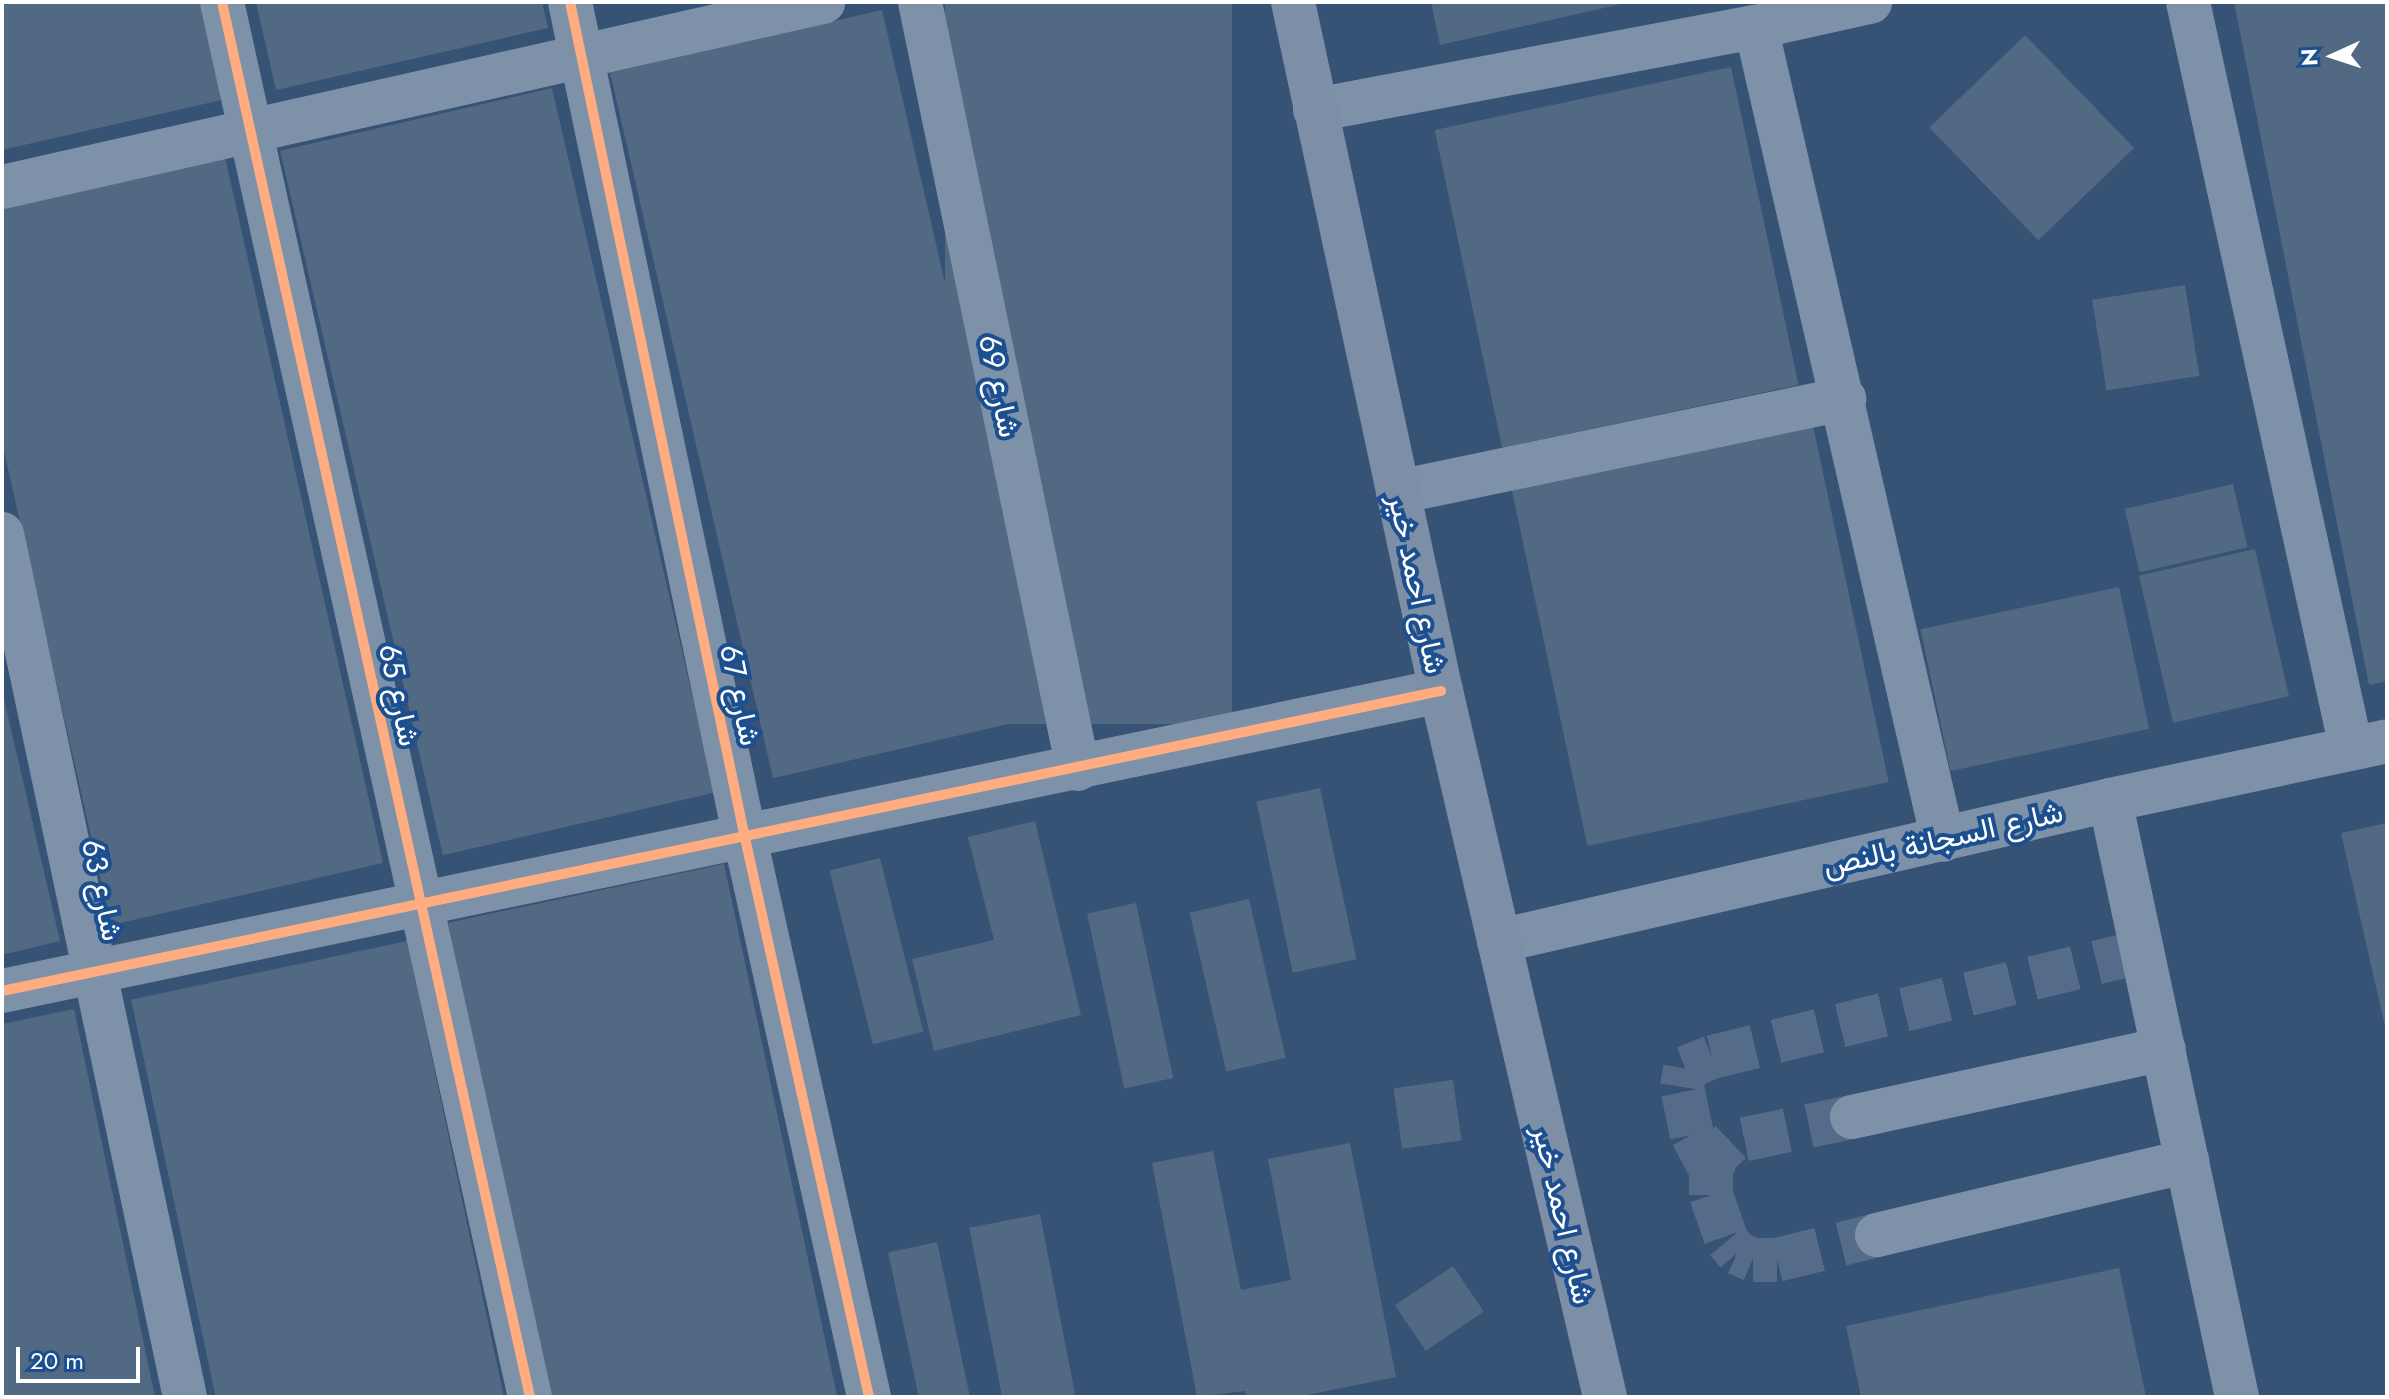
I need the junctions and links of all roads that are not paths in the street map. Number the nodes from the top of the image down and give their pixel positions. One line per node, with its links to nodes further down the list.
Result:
1 (222, 2): 11 (street, شارع 65)
2 (570, 2): 9 (street, شارع 67)
3 (823, 2): 9 (street)
4 (920, 2): 18 (street, شارع 69)
5 (1293, 2): 10 (main road, شارع احمد خير)
6 (1870, 2): 8 (street)
7 (2188, 2): 17 (street)
8 (1756, 27): 10 (street); 13 (street)
9 (583, 57): 11 (street); 20 (street, شارع 67)
10 (1315, 110): 14 (main road, شارع احمد خير)
11 (251, 133): 12 (street); 22 (street, شارع 65)
12 (2, 187)
13 (1844, 399): 14 (street); 21 (street)
14 (1398, 492): 16 (main road, شارع احمد خير)
15 (2, 534): 24 (street, شارع 63)
16 (1441, 691): 18 (street); 23 (main road, شارع احمد خير)
17 (2369, 745): 19 (street, شارع السجانة بالنص)
18 (1078, 769): 20 (street)
19 (2110, 800): 21 (street, شارع السجانة بالنص); 26 (street)
20 (745, 838): 22 (street); 32 (street, شارع 67)
21 (1943, 840): 23 (street, شارع السجانة بالنص)
22 (420, 902): 24 (street); 31 (street, شارع 65)
23 (1499, 941): 33 (main road, شارع احمد خير)
24 (94, 972): 25 (street); 30 (street, شارع 63)
25 (2, 991)
26 (2164, 1049): 27 (street); 28 (street)
27 (1852, 1117)
28 (2187, 1161): 29 (street); 34 (street)
29 (1877, 1235)
30 (185, 1397)
31 (530, 1397)
32 (869, 1397)
33 (1605, 1397)
34 (2237, 1397)

